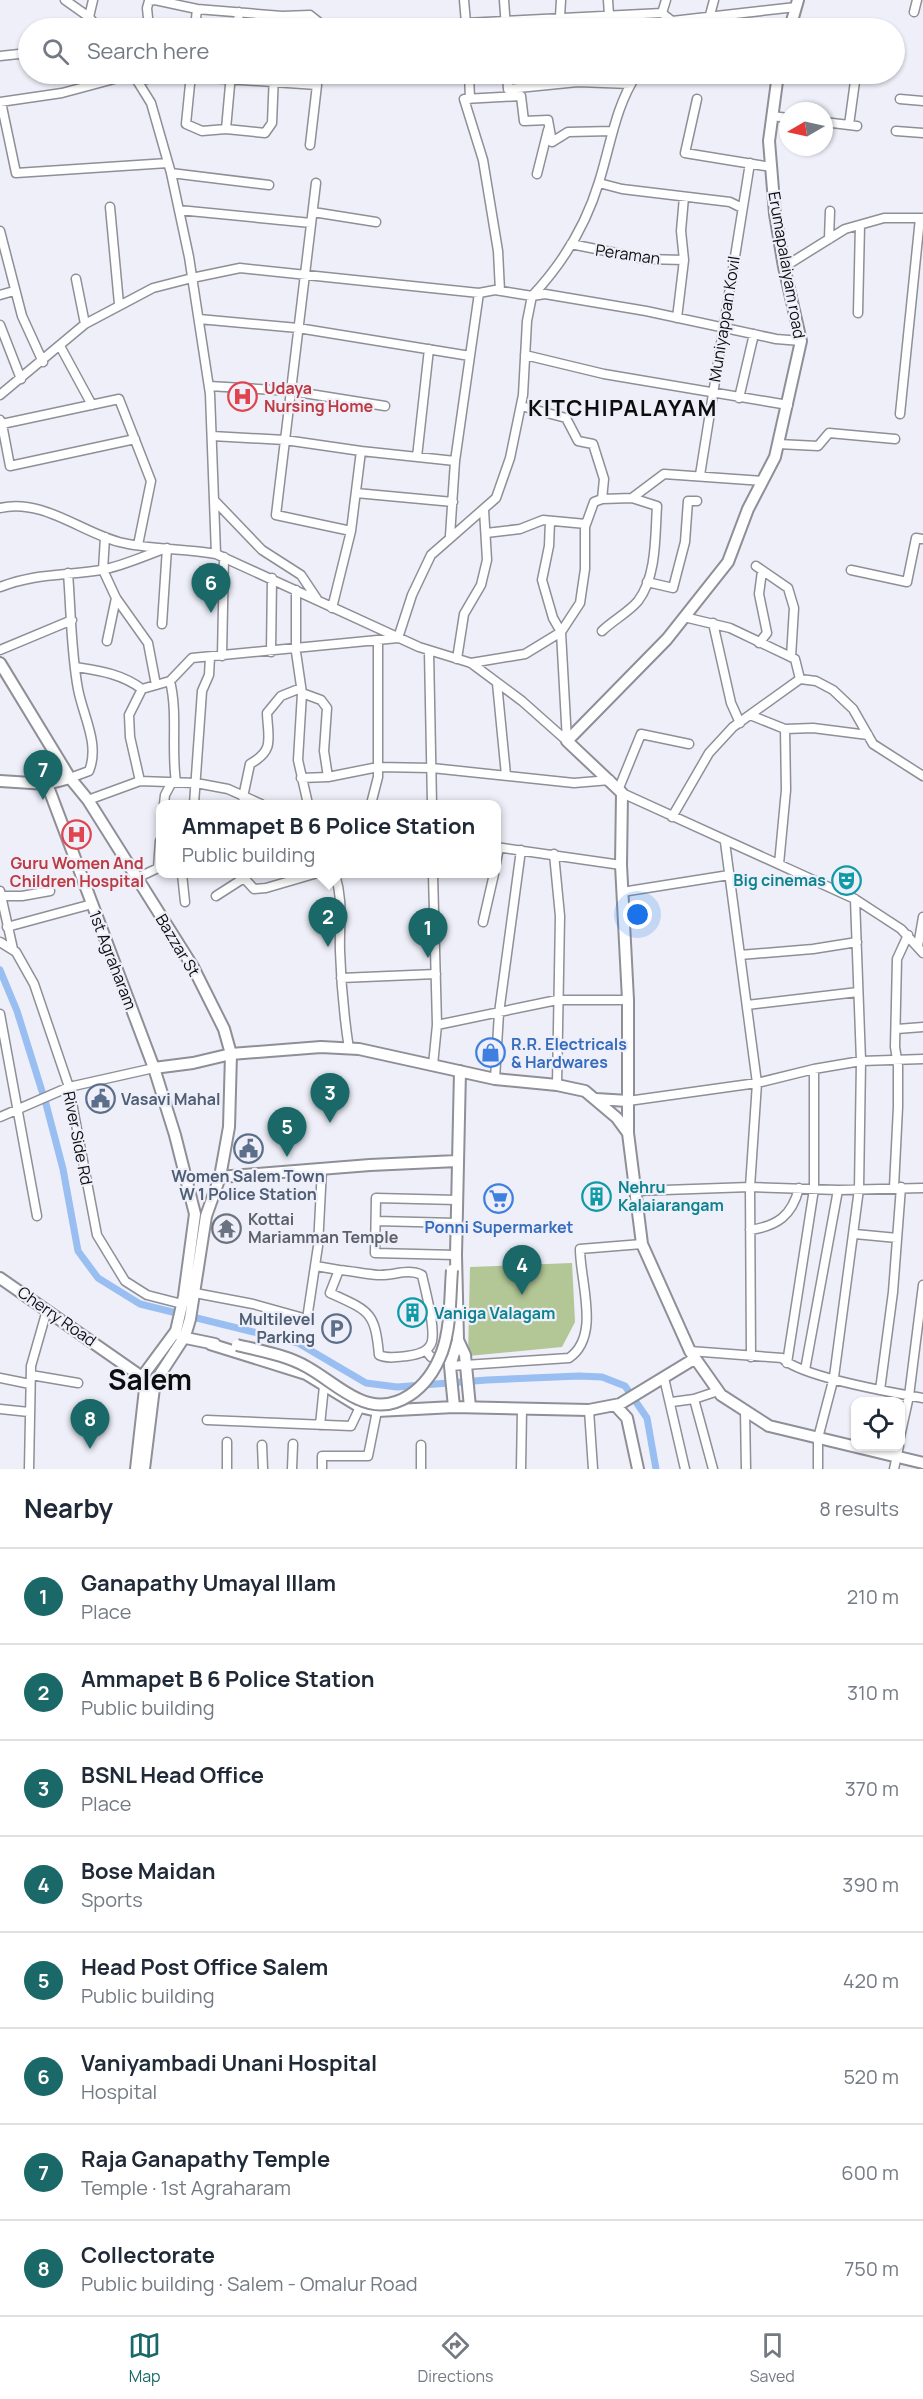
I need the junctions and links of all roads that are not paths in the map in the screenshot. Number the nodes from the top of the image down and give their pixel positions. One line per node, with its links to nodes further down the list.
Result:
1 (65, 0): 20 (street)
2 (93, 0): 20 (street)
3 (464, 0): 26 (street)
4 (504, 0): 27 (street)
5 (561, 0): 21 (street)
6 (609, 0): 17 (street)
7 (666, 0): 16 (street)
8 (714, 0): 18 (street)
9 (758, 0): 13 (street)
10 (917, 0): 15 (street)
11 (797, 4): 13 (street)
12 (197, 9): 14 (street); 22 (street); 23 (street)
13 (755, 11): 18 (street)
14 (239, 12): 19 (street); 24 (street)
15 (914, 12)
16 (662, 13): 17 (street); 29 (street)
17 (609, 15): 21 (street)
18 (710, 15): 30 (street)
19 (282, 16): 25 (street)
20 (89, 17)
21 (560, 17): 28 (street)
22 (148, 18)
23 (196, 18)
24 (238, 18)
25 (314, 18)
26 (465, 18)
27 (506, 18)
28 (552, 18)
29 (665, 18)
30 (698, 18)
31 (18, 54): 32 (street)
32 (0, 56)
33 (100, 84): 50 (street)
34 (139, 84): 60 (street)
35 (189, 84): 55 (street)
36 (230, 84): 55 (street)
37 (274, 84): 55 (street)
38 (304, 84): 45 (street)
39 (469, 84): 46 (street)
40 (508, 84): 41 (street)
41 (558, 84)
42 (630, 84): 57 (street)
43 (776, 84): 51 (main road, Erumapalaiyam road)
44 (855, 84): 53 (street)
45 (309, 85): 59 (street)
46 (470, 99): 54 (street); 87 (street)
47 (697, 99): 61 (street)
48 (900, 99): 49 (street)
49 (923, 101)
50 (1, 102): 60 (street)
51 (772, 116): 52 (street); 62 (main road, Erumapalaiyam road)
52 (779, 117)
53 (833, 123)
54 (549, 127): 57 (street); 64 (street)
55 (226, 129)
56 (896, 130): 58 (street)
57 (612, 131): 66 (street)
58 (923, 133)
59 (310, 145)
60 (168, 163): 63 (street)
61 (750, 164): 62 (street); 70 (street, Muniyappan Kovil)
62 (771, 167): 82 (main road, Erumapalaiyam road)
63 (171, 173): 67 (street); 71 (street)
64 (537, 174)
65 (316, 183): 73 (street)
66 (599, 183): 68 (street); 80 (street)
67 (269, 185)
68 (684, 197): 70 (street); 81 (street)
69 (110, 207): 91 (street)
70 (742, 208): 97 (street, Muniyappan Kovil)
71 (179, 210): 75 (street); 84 (street)
72 (830, 211): 79 (street)
73 (313, 212): 75 (street); 76 (street)
74 (922, 218): 77 (street); 116 (street)
75 (311, 222): 83 (street)
76 (376, 222)
77 (860, 225): 79 (street); 92 (street)
78 (0, 231): 86 (street)
79 (829, 239): 82 (street)
80 (571, 244): 81 (street, Peraman); 90 (street)
81 (684, 260): 93 (street)
82 (784, 267): 100 (main road, Erumapalaiyam road)
83 (305, 275): 84 (street); 88 (street); 98 (street)
84 (192, 278): 91 (street); 94 (street)
85 (76, 279): 95 (street)
86 (14, 291): 89 (street); 105 (street)
87 (500, 291): 88 (street); 90 (street)
88 (479, 293): 104 (street)
89 (0, 295)
90 (532, 296): 93 (street); 103 (street)
91 (119, 304): 95 (street)
92 (858, 313)
93 (677, 318): 97 (street)
94 (199, 319): 98 (street); 107 (street)
95 (85, 324): 101 (street)
96 (0, 325): 106 (street)
97 (723, 327): 99 (street); 109 (street, Muniyappan Kovil)
98 (298, 328): 102 (street); 108 (street)
99 (754, 334): 100 (street); 111 (street)
100 (801, 342): 113 (main road, Erumapalaiyam road)
101 (60, 346): 105 (street); 112 (street)
102 (429, 349): 104 (street); 124 (street)
103 (525, 355): 109 (street); 115 (street)
104 (470, 356): 125 (street)
105 (43, 362): 106 (street)
106 (21, 379): 110 (street)
107 (208, 386): 108 (street); 118 (street)
108 (291, 391): 114 (street); 121 (street)
109 (712, 393): 111 (street); 126 (street, Muniyappan Kovil)
110 (0, 395)
111 (739, 398): 113 (street)
112 (92, 405): 117 (street); 119 (street)
113 (788, 405): 122 (main road, Erumapalaiyam road)
114 (385, 406)
115 (521, 406): 130 (street); 135 (street)
116 (900, 414)
117 (1, 422): 119 (street)
118 (212, 436): 121 (street); 131 (street)
119 (135, 439): 143 (street)
120 (895, 439): 122 (street)
121 (285, 440): 123 (street); 138 (street)
122 (778, 444): 127 (main road, Erumapalaiyam road)
123 (361, 451): 124 (street); 128 (street)
124 (417, 457): 125 (street)
125 (455, 461): 133 (street)
126 (700, 475): 127 (street); 129 (street)
127 (763, 482): 156 (main road, Erumapalaiyam road)
128 (356, 493): 133 (street); 138 (street)
129 (632, 498): 130 (street); 150 (street)
130 (602, 499): 137 (street)
131 (215, 501): 145 (street); 154 (street)
132 (697, 501): 150 (street)
133 (453, 502): 140 (street)
134 (0, 508): 141 (street)
135 (484, 510): 139 (street); 140 (street)
136 (550, 521): 137 (street); 139 (street); 161 (street)
137 (586, 524): 161 (street)
138 (351, 531): 155 (street)
139 (486, 533): 173 (street)
140 (450, 536): 162 (street)
141 (105, 537): 143 (street); 146 (street)
142 (923, 539): 147 (street)
143 (138, 545): 144 (street)
144 (167, 548): 145 (street); 146 (street); 158 (street)
145 (220, 555): 149 (street); 170 (street)
146 (103, 570): 148 (street); 153 (street)
147 (851, 570)
148 (68, 573): 151 (street); 157 (street)
149 (272, 578): 152 (street); 169 (street)
150 (647, 582): 160 (street)
151 (0, 587)
152 (296, 590): 154 (street); 166 (street)
153 (116, 598): 164 (street); 180 (street)
154 (318, 601): 155 (street)
155 (332, 608): 162 (street)
156 (684, 617): 159 (street); 187 (main road, Erumapalaiyam road)
157 (72, 620): 167 (street); 176 (street)
158 (162, 624)
159 (713, 624): 165 (street); 184 (street)
160 (602, 631)
161 (561, 632): 175 (street); 187 (street)
162 (398, 638): 163 (street); 168 (street)
163 (378, 640): 166 (street); 189 (street)
164 (107, 641)
165 (759, 643): 172 (street); 172 (street)
166 (296, 649): 169 (street); 182 (street)
167 (0, 650)
168 (429, 651): 173 (street); 190 (street)
169 (271, 652): 170 (street)
170 (222, 656): 171 (street)
171 (210, 657): 178 (street); 199 (street)
172 (791, 657): 177 (street)
173 (457, 659): 175 (street)
174 (0, 663): 194 (main road, Bazzar St)
175 (471, 663): 179 (street)
176 (76, 668): 181 (street); 194 (street)
177 (800, 679): 183 (street); 186 (street)
178 (170, 681): 180 (street); 198 (street)
179 (497, 683): 187 (street); 191 (street)
180 (156, 685): 181 (street)
181 (142, 689): 197 (street)
182 (302, 691): 193 (street); 195 (street); 202 (street)
183 (750, 715): 184 (street); 185 (street)
184 (740, 723): 210 (street)
185 (785, 729): 186 (street); 215 (street)
186 (868, 735): 192 (street)
187 (567, 741): 201 (main road)
188 (689, 744): 201 (street)
189 (378, 767): 190 (street); 193 (street); 208 (street)
190 (432, 768): 191 (street); 209 (street)
191 (506, 775): 201 (street)
192 (923, 776)
193 (327, 777): 195 (street)
194 (70, 778): 200 (main road); 203 (main road, Bazzar St)
195 (301, 778): 207 (street)
196 (0, 781): 200 (main road)
197 (140, 781): 198 (street); 203 (street)
198 (174, 782): 199 (street); 204 (street)
199 (196, 783): 202 (street); 205 (street)
200 (47, 784): 233 (main road, 1st Agraharam)
201 (617, 787): 210 (street); 216 (main road)
202 (243, 797): 206 (street)
203 (88, 800): 219 (main road, Bazzar St)
204 (164, 800)
205 (194, 800)
206 (250, 800)
207 (307, 800)
208 (372, 800)
209 (432, 800)
210 (672, 817): 211 (street)
211 (725, 842): 215 (street); 218 (street)
212 (501, 848): 213 (street)
213 (521, 850): 214 (street); 249 (street)
214 (554, 854): 216 (street); 246 (street)
215 (779, 864): 231 (street)
216 (621, 865): 228 (main road)
217 (156, 868): 219 (street)
218 (729, 875): 228 (street); 242 (street)
219 (137, 878): 255 (main road, Bazzar St)
220 (183, 878): 232 (street)
221 (241, 878): 230 (street)
222 (247, 878): 223 (street)
223 (298, 878)
224 (336, 878): 244 (street)
225 (433, 878): 243 (street)
226 (493, 878): 235 (street)
227 (50, 891): 229 (street)
228 (622, 892): 247 (main road)
229 (0, 894): 236 (street)
230 (216, 896)
231 (855, 899): 237 (street); 239 (street)
232 (185, 902)
233 (92, 904): 236 (street); 260 (main road, 1st Agraharam)
234 (923, 917): 240 (street)
235 (483, 922)
236 (7, 927): 241 (street)
237 (908, 935): 240 (street); 253 (street)
238 (0, 942): 241 (street, River Side Rd)
239 (857, 942): 242 (street); 245 (street)
240 (921, 949)
241 (13, 950): 266 (street, River Side Rd)
242 (740, 955): 248 (street)
243 (436, 974): 244 (street); 251 (street)
244 (341, 978): 254 (street)
245 (858, 992): 248 (street); 258 (street)
246 (557, 1000): 247 (street); 249 (street); 265 (street)
247 (628, 1000): 268 (main road)
248 (747, 1005): 264 (street)
249 (499, 1013): 251 (street); 263 (street)
250 (0, 1014): 269 (street)
251 (437, 1025): 259 (street)
252 (923, 1027): 253 (street)
253 (897, 1029): 257 (street)
254 (349, 1048): 255 (main road); 259 (main road)
255 (231, 1054): 260 (main road); 274 (main road, Bazzar St)
256 (923, 1059): 257 (street)
257 (897, 1060): 258 (street); 276 (street)
258 (861, 1061): 261 (street); 280 (street)
259 (433, 1065): 262 (main road)
260 (154, 1068): 266 (street); 284 (main road, 1st Agraharam)
261 (814, 1069): 264 (street); 279 (street)
262 (460, 1071): 263 (main road); 272 (main road)
263 (495, 1079): 265 (main road)
264 (758, 1083): 268 (street); 275 (street)
265 (557, 1084): 267 (main road)
266 (69, 1087): 269 (street); 298 (street, River Side Rd)
267 (596, 1099): 268 (main road); 271 (main road)
268 (628, 1101): 271 (main road)
269 (17, 1108): 270 (street); 285 (street)
270 (0, 1117)
271 (628, 1133): 282 (main road)
272 (457, 1161): 273 (main road); 283 (main road)
273 (322, 1169): 274 (main road); 293 (street)
274 (220, 1177): 284 (main road, Bazzar St)
275 (750, 1187): 277 (street); 282 (street); 288 (street)
276 (897, 1187): 278 (street); 280 (street); 290 (street)
277 (798, 1188): 279 (street); 288 (street)
278 (923, 1188)
279 (814, 1189): 281 (street); 307 (street)
280 (860, 1189): 281 (street); 289 (street)
281 (838, 1190): 310 (street)
282 (636, 1191): 291 (main road)
283 (457, 1200): 286 (street); 287 (main road)
284 (200, 1215): 298 (main road)
285 (37, 1216)
286 (376, 1221): 287 (street); 292 (street)
287 (456, 1223): 292 (main road)
288 (750, 1230): 305 (street)
289 (855, 1234): 290 (street); 311 (street)
290 (897, 1238): 318 (street)
291 (642, 1244): 304 (main road); 309 (street)
292 (456, 1255): 301 (main road)
293 (316, 1266): 294 (street); 298 (street, River Side Rd)
294 (339, 1270): 303 (street); 303 (street)
295 (452, 1270): 302 (main road, bridge)
296 (0, 1278): 299 (main road, Cherry Road)
297 (923, 1285): 306 (street)
298 (189, 1298): 300 (main road)
299 (47, 1310): 314 (street); 315 (main road, Cherry Road)
300 (178, 1335): 302 (main road); 315 (main road)
301 (458, 1340): 308 (main road); 309 (main road)
302 (237, 1349): 317 (main road)
303 (426, 1351): 308 (street)
304 (692, 1355): 305 (street); 313 (main road); 319 (main road)
305 (751, 1357): 307 (street)
306 (918, 1357): 320 (street)
307 (787, 1363): 310 (street)
308 (451, 1366): 309 (street); 326 (main road)
309 (466, 1367): 324 (main road)
310 (805, 1370): 311 (street)
311 (834, 1377): 318 (street); 337 (street)
312 (0, 1378): 314 (street)
313 (664, 1378): 323 (street); 325 (main road)
314 (31, 1380): 316 (street); 333 (street)
315 (149, 1381): 346 (main road); 347 (main road)
316 (78, 1383)
317 (324, 1386): 327 (main road); 336 (street)
318 (880, 1390): 320 (street)
319 (718, 1391): 322 (street); 331 (main road)
320 (909, 1396): 321 (street); 334 (street)
321 (923, 1398)
322 (693, 1399): 323 (street); 357 (street)
323 (672, 1402): 356 (street)
324 (469, 1404): 326 (main road); 329 (main road)
325 (617, 1404): 330 (main road); 355 (main road)
326 (453, 1405): 332 (main road)
327 (360, 1407): 332 (main road); 336 (street)
328 (0, 1408): 333 (street)
329 (522, 1409): 330 (main road); 353 (street)
330 (589, 1410): 354 (street)
331 (745, 1410): 337 (main road); 358 (street)
332 (377, 1411): 351 (street)
333 (29, 1412): 345 (street)
334 (905, 1414)
335 (207, 1420): 336 (street)
336 (320, 1425)
337 (818, 1438): 339 (main road); 359 (street)
338 (227, 1442): 348 (street)
339 (851, 1443)
340 (293, 1444): 350 (street)
341 (262, 1445): 349 (street)
342 (421, 1445): 352 (street)
343 (897, 1451): 344 (main road); 360 (street)
344 (923, 1463)
345 (29, 1469)
346 (136, 1469)
347 (144, 1469)
348 (227, 1469)
349 (263, 1469)
350 (292, 1469)
351 (322, 1469)
352 (421, 1469)
353 (521, 1469)
354 (593, 1469)
355 (638, 1469)
356 (685, 1469)
357 (713, 1469)
358 (746, 1469)
359 (818, 1469)
360 (894, 1469)

